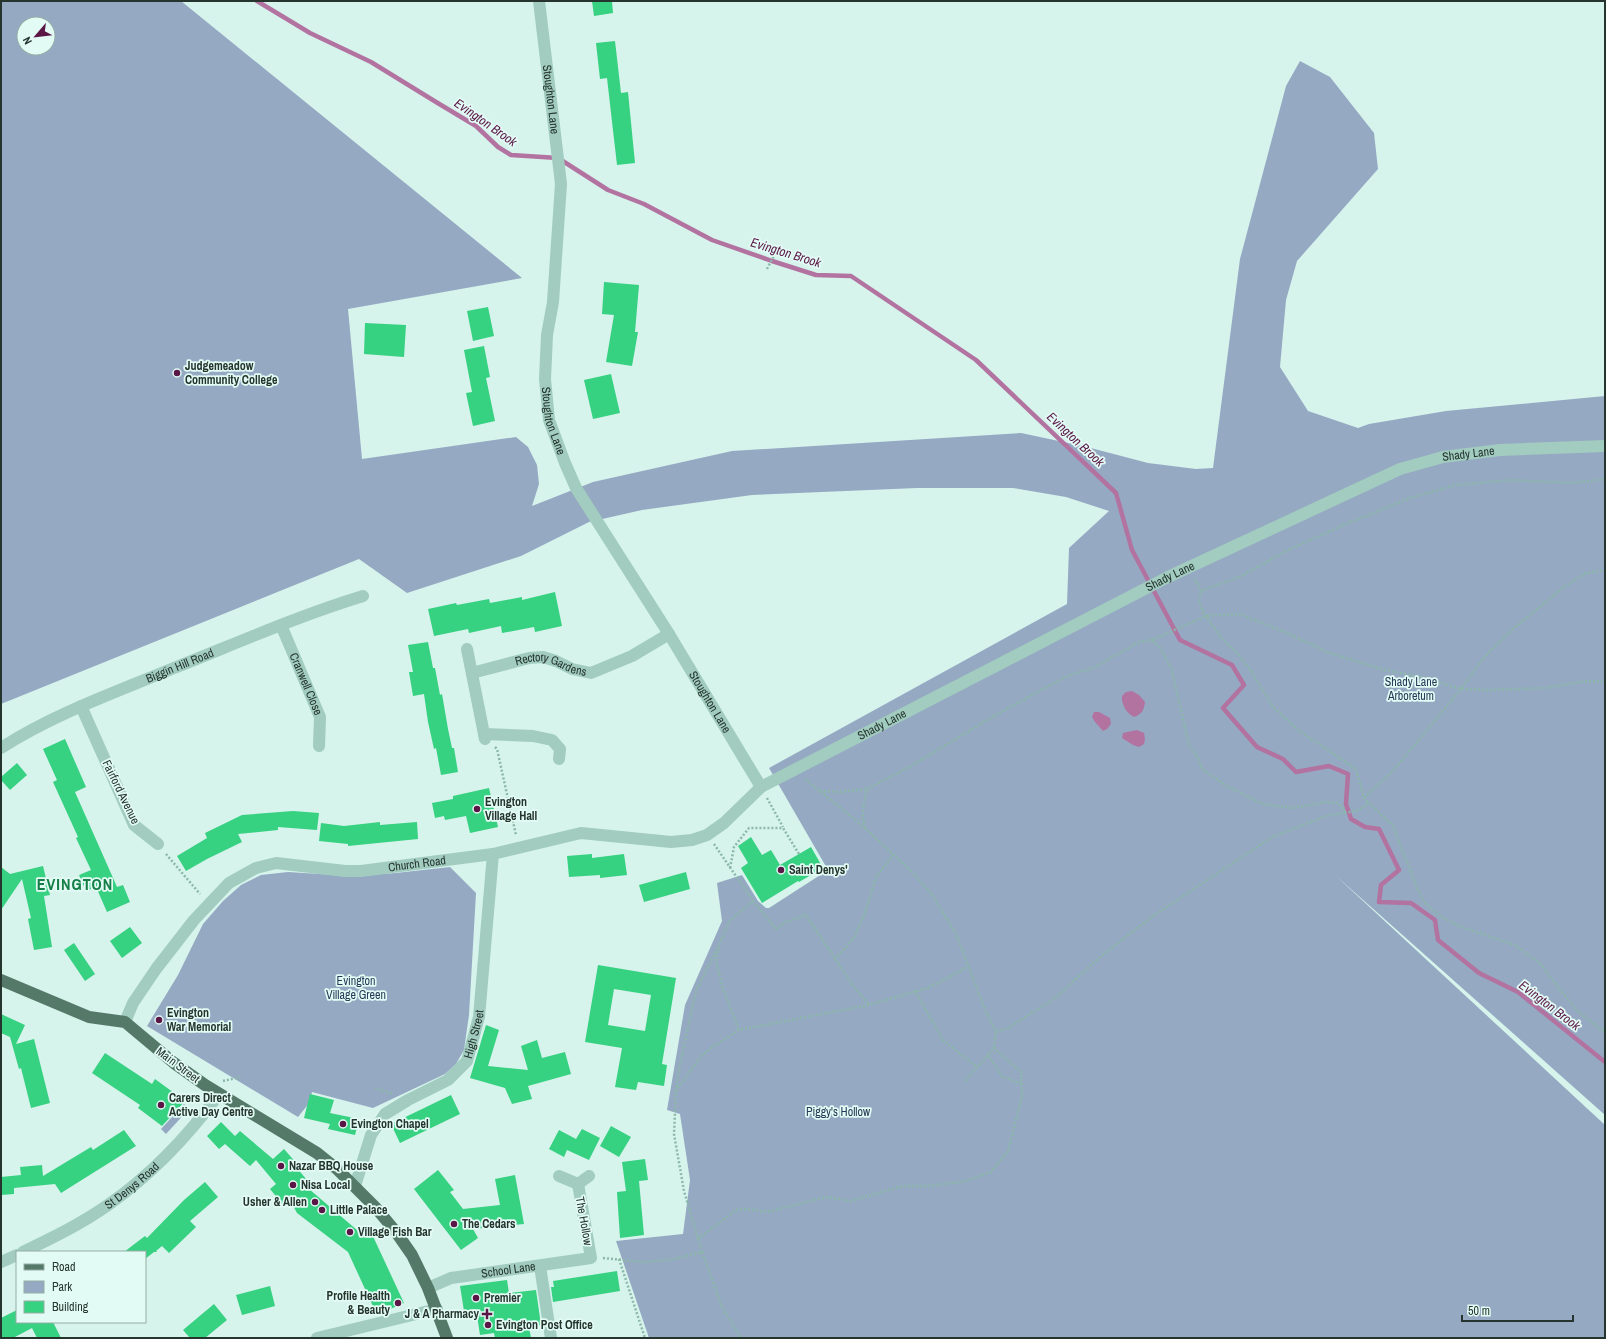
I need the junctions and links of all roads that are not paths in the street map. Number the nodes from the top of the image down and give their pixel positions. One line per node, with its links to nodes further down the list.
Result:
1 (539, 1): 5 (street, Stoughton Lane)
2 (1605, 446): 12 (street, Shady Lane)
3 (363, 596): 4 (street, Biggin Hill Road)
4 (281, 625): 8 (street, Biggin Hill Road); 9 (street, Cranwell Close)
5 (669, 634): 7 (street, Rectory Gardens); 12 (street, Stoughton Lane)
6 (467, 649): 7 (street)
7 (472, 673): 11 (street)
8 (81, 706): 10 (street, Biggin Hill Road); 13 (street, Fairford Avenue)
9 (319, 746)
10 (1, 748)
11 (559, 759)
12 (761, 787): 14 (street, Church Road)
13 (158, 844)
14 (493, 854): 16 (street, Church Road); 21 (street, High Street)
15 (1, 980): 16 (main road)
16 (125, 1022): 17 (main road, Main Street)
17 (219, 1094): 21 (main road, Main Street); 22 (street, St Denys Road)
18 (559, 1176): 20 (street, The Hollow)
19 (589, 1176): 20 (street, The Hollow)
20 (578, 1184): 24 (street, The Hollow)
21 (355, 1186): 27 (main road, Main Street)
22 (25, 1251)
23 (16, 1255): 25 (street)
24 (591, 1258): 26 (street, School Lane)
25 (1, 1262)
26 (540, 1266): 27 (street, School Lane); 31 (street)
27 (428, 1288): 28 (main road, Main Street)
28 (437, 1309): 29 (street); 30 (main road, Main Street)
29 (317, 1338)
30 (447, 1338)
31 (551, 1338)

